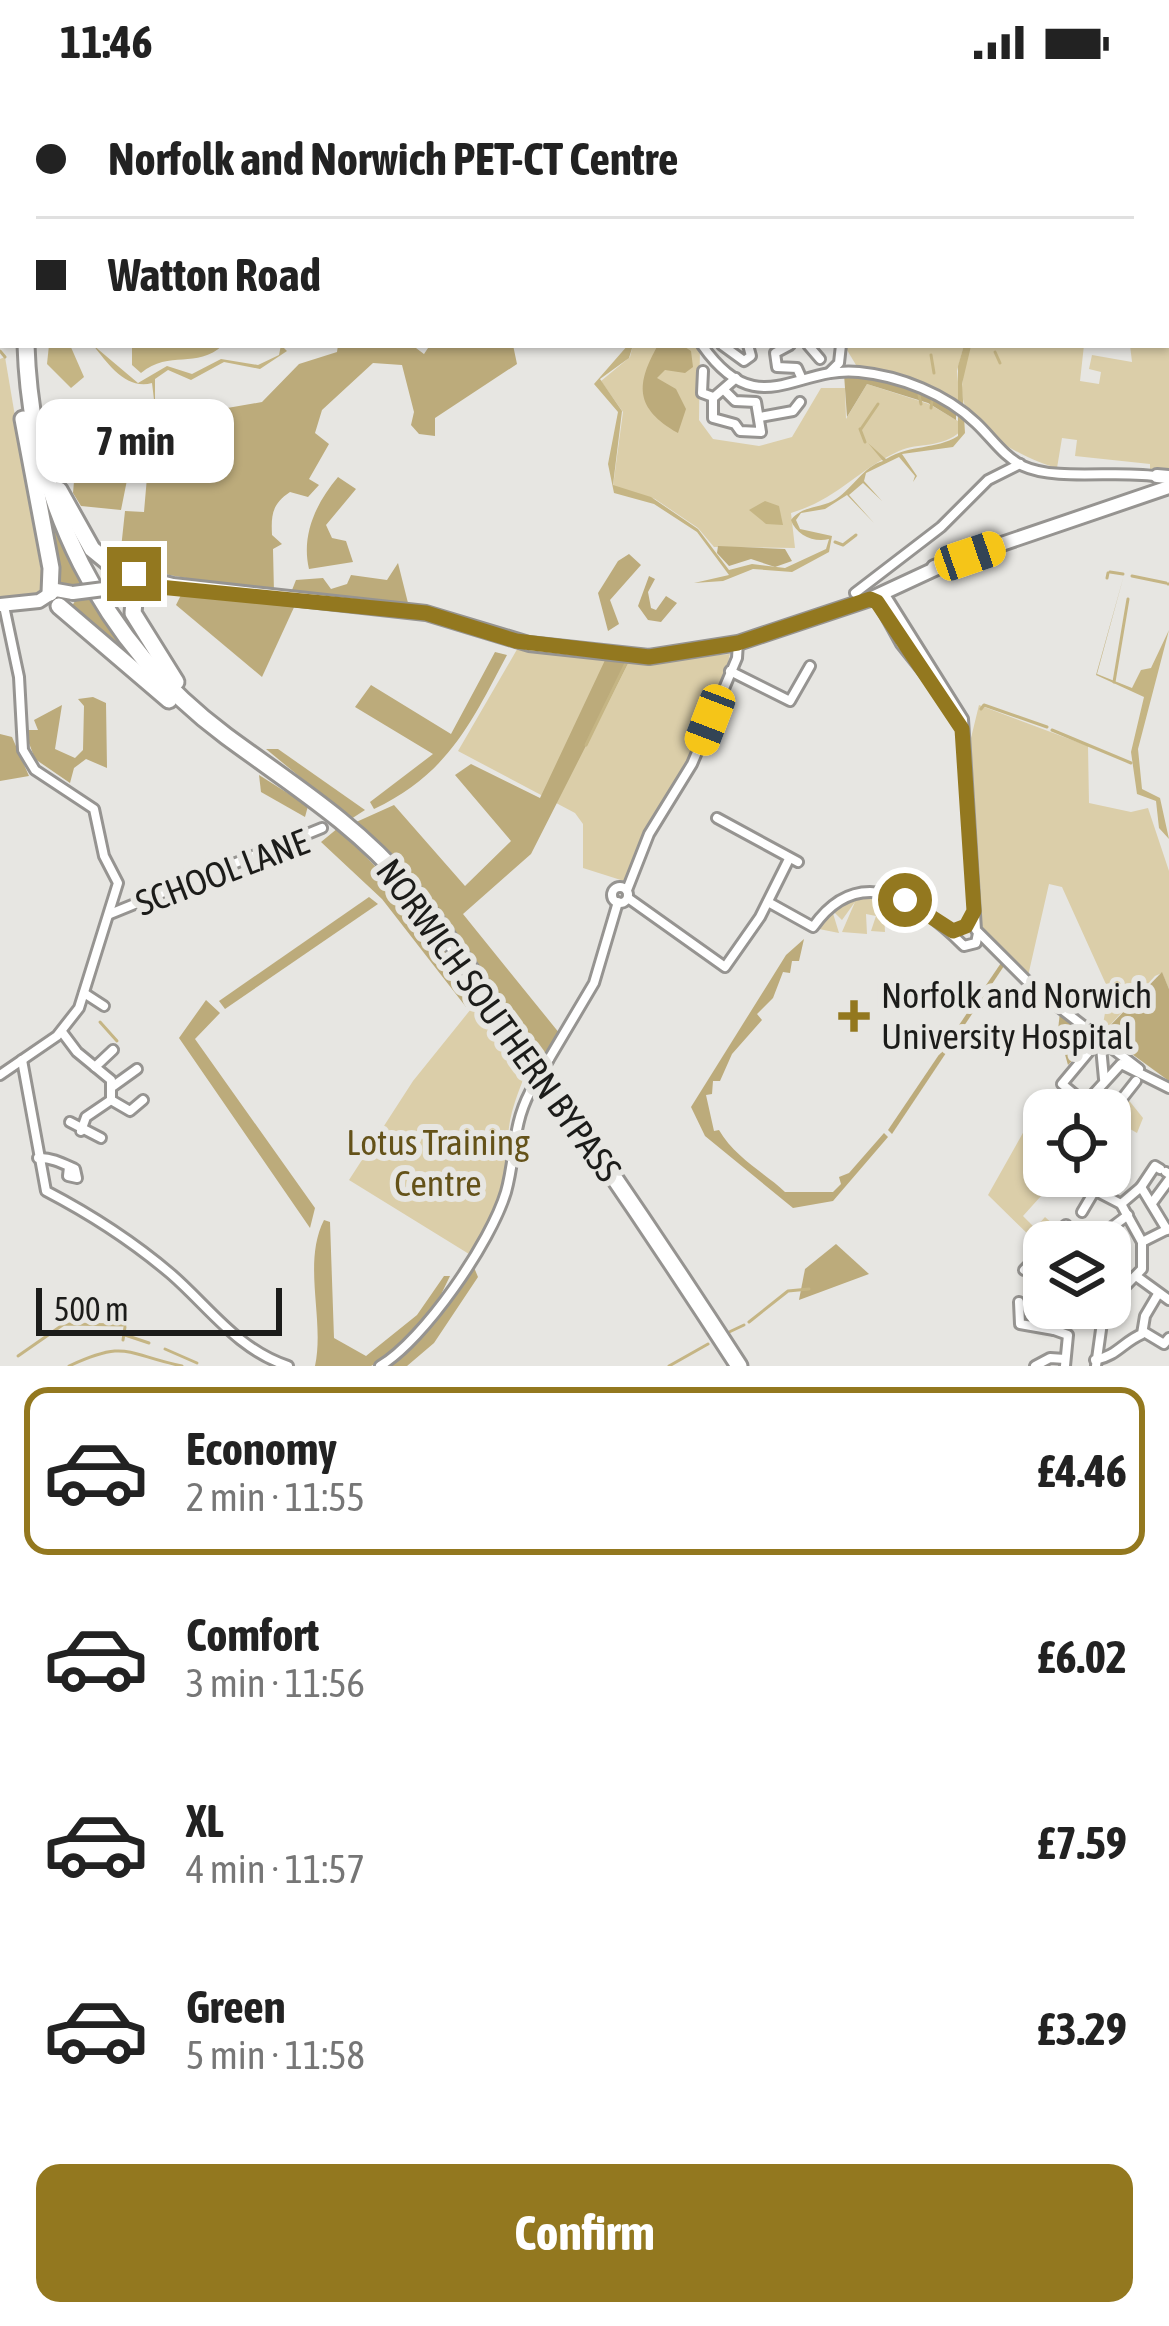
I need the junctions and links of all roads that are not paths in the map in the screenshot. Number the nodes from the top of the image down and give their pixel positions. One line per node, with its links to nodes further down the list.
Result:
1 (23, 348): 25 (highway)
2 (23, 348): 31 (highway, NORWICH SOUTHERN BYPASS)
3 (23, 348): 32 (highway, NORWICH SOUTHERN BYPASS)
4 (24, 348): 22 (highway)
5 (705, 348): 15 (street)
6 (726, 348): 7 (street)
7 (748, 348)
8 (785, 348): 13 (street)
9 (811, 348): 11 (street)
10 (841, 348): 12 (street)
11 (819, 355)
12 (843, 366): 15 (street); 20 (street)
13 (798, 369)
14 (705, 376): 17 (street)
15 (736, 377): 16 (street)
16 (727, 392): 17 (street); 19 (street)
17 (714, 396): 19 (street)
18 (800, 402): 19 (street)
19 (760, 417)
20 (1020, 464): 21 (street); 23 (street)
21 (1161, 484): 23 (main road)
22 (124, 583): 25 (main road, bridge); 27 (main road); 32 (highway)
23 (879, 590): 24 (street); 27 (main road); 27 (main road); 30 (street); 30 (street)
24 (854, 593)
25 (58, 598): 26 (main road); 31 (highway)
26 (2, 605): 38 (street)
27 (735, 641): 29 (street)
28 (810, 666): 29 (street)
29 (731, 668): 35 (street)
30 (930, 673): 37 (street)
31 (244, 756): 87 (highway, NORWICH SOUTHERN BYPASS)
32 (317, 800): 87 (highway, NORWICH SOUTHERN BYPASS)
33 (717, 818): 36 (street)
34 (323, 832): 38 (street, SCHOOL LANE)
35 (625, 892): 36 (street); 86 (street, bridge)
36 (768, 902): 39 (street)
37 (974, 911): 39 (street); 40 (street)
38 (110, 914): 41 (street, SCHOOL LANE)
39 (958, 929): 40 (street); 40 (street)
40 (976, 935): 45 (street)
41 (84, 993): 42 (street); 43 (street, SCHOOL LANE)
42 (104, 1006)
43 (62, 1032): 46 (street, SCHOOL LANE); 47 (street)
44 (113, 1050): 47 (street)
45 (1106, 1058): 52 (street); 53 (street); 54 (street)
46 (22, 1060): 49 (street, SCHOOL LANE); 61 (street)
47 (95, 1067): 51 (street)
48 (137, 1069): 51 (street)
49 (0, 1075)
50 (1132, 1083): 55 (street)
51 (112, 1087): 56 (street)
52 (1169, 1088)
53 (1063, 1089)
54 (1096, 1089)
55 (1128, 1089)
56 (111, 1100): 57 (street); 59 (street)
57 (143, 1100)
58 (70, 1122): 59 (street)
59 (81, 1130): 60 (street)
60 (101, 1138)
61 (38, 1158): 62 (street); 85 (street)
62 (69, 1166)
63 (1162, 1170): 64 (street); 67 (street)
64 (1141, 1187): 67 (street); 68 (street)
65 (1091, 1197): 69 (street)
66 (1108, 1197): 68 (street)
67 (1152, 1203): 72 (street)
68 (1121, 1204): 70 (street)
69 (1082, 1212)
70 (1128, 1215): 71 (street); 73 (street)
71 (1122, 1221)
72 (1168, 1229): 73 (street)
73 (1142, 1242): 74 (street)
74 (1136, 1276): 75 (street); 76 (street)
75 (1131, 1281)
76 (1158, 1294): 77 (street); 81 (street)
77 (1169, 1300)
78 (1048, 1329): 80 (street)
79 (1101, 1329): 84 (street)
80 (1054, 1330): 83 (street)
81 (1144, 1332): 82 (street); 84 (street)
82 (1169, 1338)
83 (1065, 1363): 88 (street)
84 (1095, 1363)
85 (288, 1366)
86 (380, 1366)
87 (735, 1366)
88 (1036, 1366)

